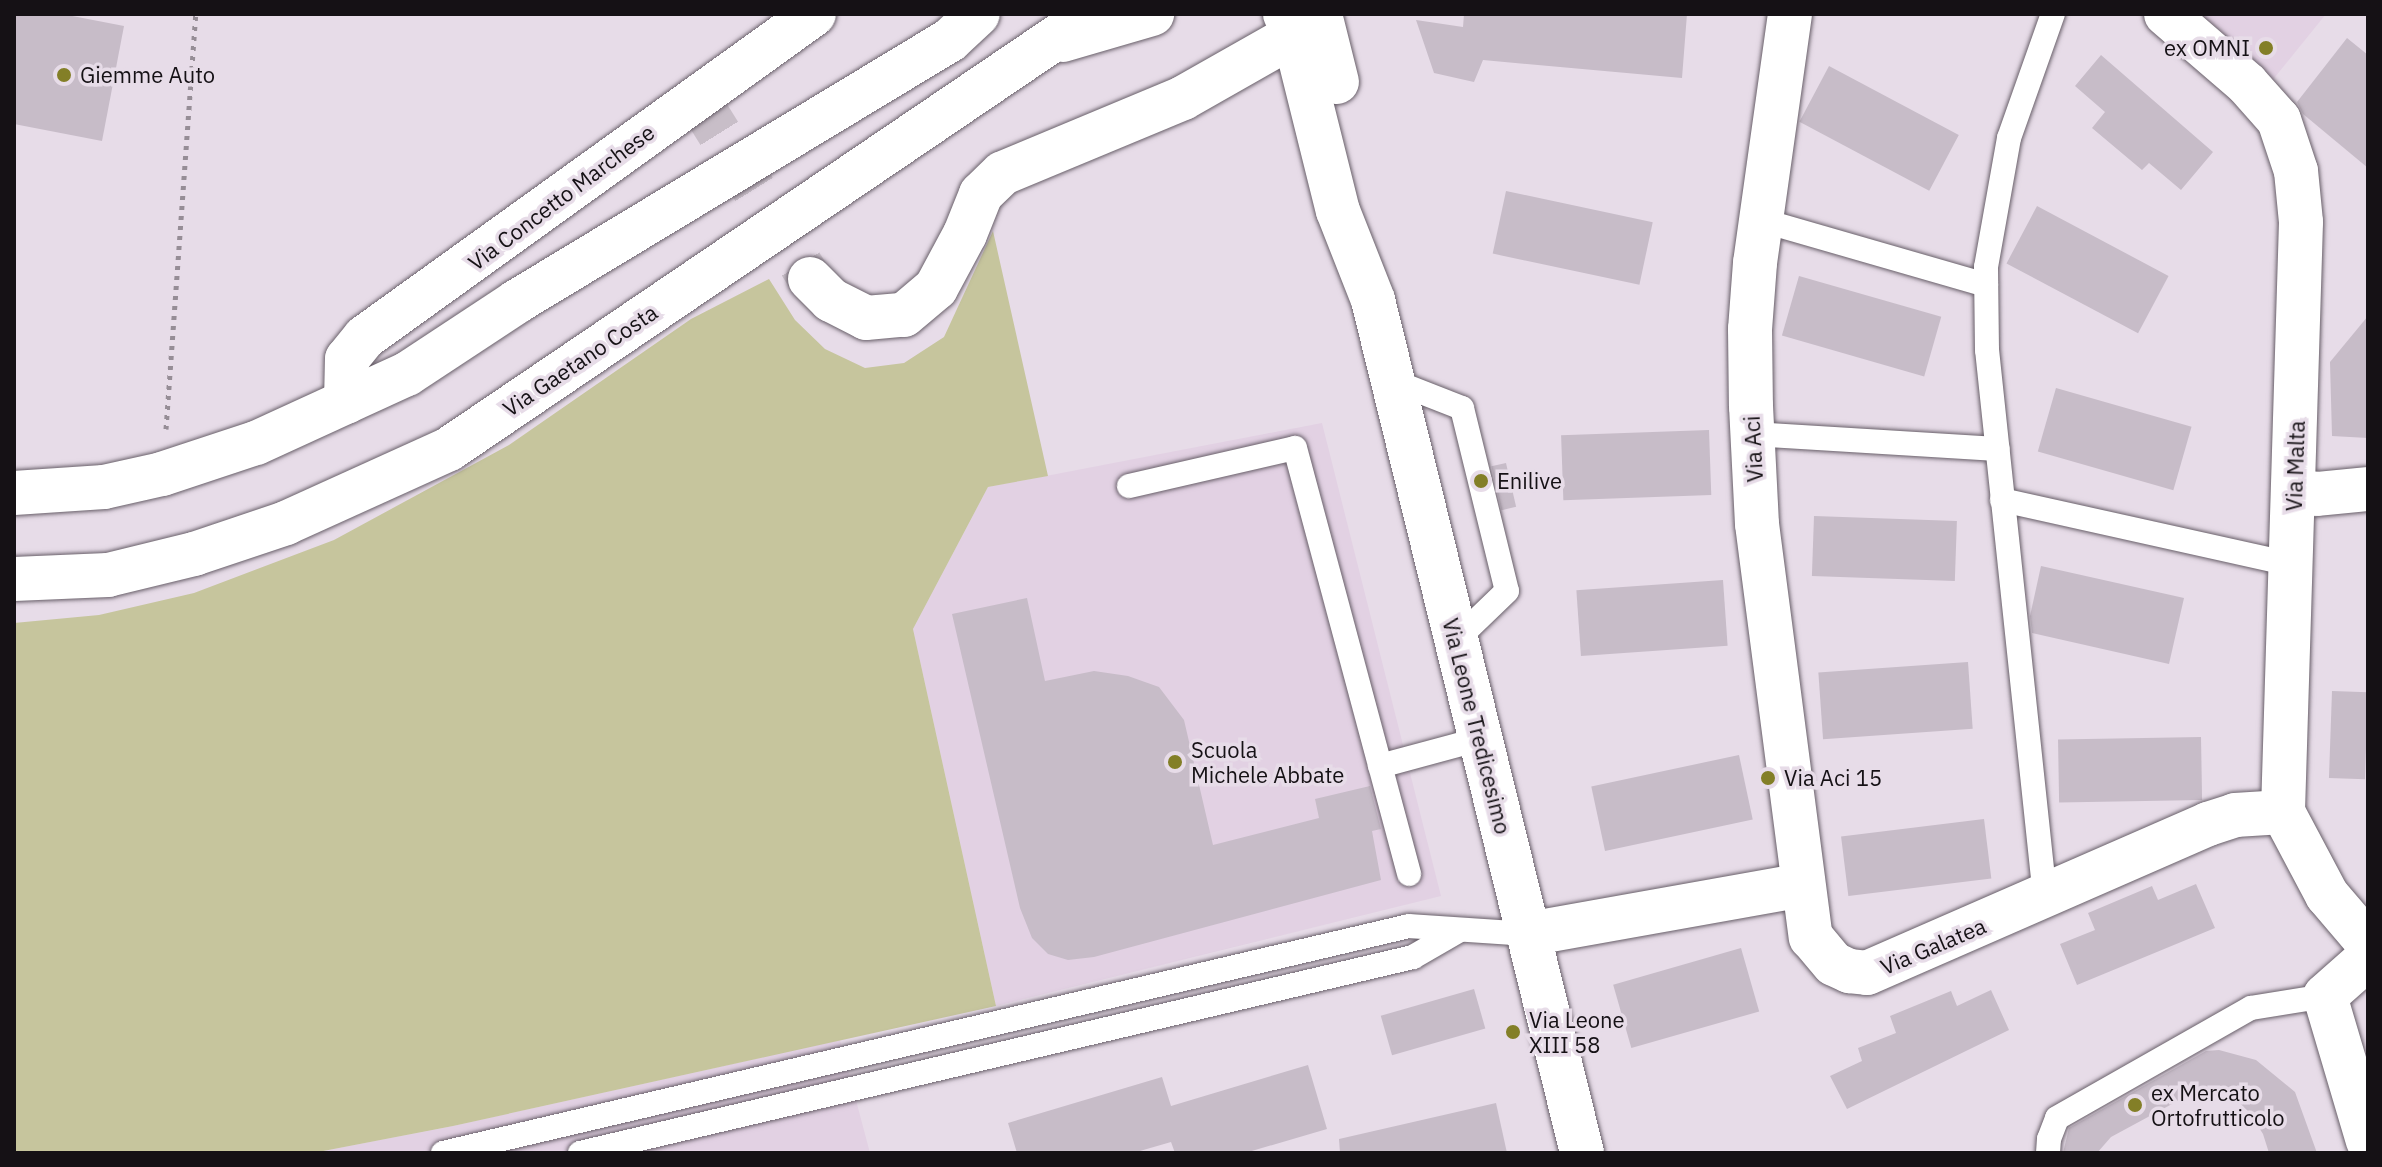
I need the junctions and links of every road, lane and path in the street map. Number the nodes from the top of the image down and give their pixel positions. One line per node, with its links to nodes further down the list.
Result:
1 (196, 14): 18 (path)
2 (814, 14): 15 (street, Via Concetto Marchese)
3 (978, 14): 15 (street)
4 (1091, 14): 10 (street, Via Gaetano Costa)
5 (1152, 14): 10 (street)
6 (1790, 14): 11 (street, Via Aci)
7 (2053, 14): 13 (lane)
8 (2166, 14): 21 (street, Via Malta)
9 (1299, 21): 12 (street); 14 (street, Via Leone Tredicesimo)
10 (1050, 45): 25 (street, Via Gaetano Costa)
11 (1761, 220): 13 (lane); 16 (street, Via Aci)
12 (810, 279)
13 (1986, 285): 17 (lane)
14 (1393, 381): 26 (street, Via Leone Tredicesimo); 26 (lane)
15 (346, 402): 18 (street)
16 (1752, 434): 17 (lane); 31 (street, Via Aci)
17 (1998, 449): 23 (lane)
18 (162, 474): 22 (street)
19 (1129, 486): 28 (lane)
20 (2368, 489): 21 (street)
21 (2294, 491): 24 (street, Via Malta)
22 (14, 493)
23 (2002, 500): 24 (lane); 32 (lane)
24 (2291, 564): 29 (street, Via Malta)
25 (14, 579)
26 (1456, 640): 27 (street, Via Leone Tredicesimo)
27 (1480, 739): 28 (lane); 34 (street, Via Leone Tredicesimo)
28 (1380, 766): 30 (lane)
29 (2283, 812): 32 (street, Via Galatea); 35 (street, Via Malta)
30 (1409, 874)
31 (1802, 885): 32 (street, Via Galatea); 34 (street)
32 (2045, 897)
33 (1458, 931): 34 (lane); 39 (lane); 40 (lane)
34 (1528, 934): 41 (street, Via Leone Tredicesimo)
35 (2368, 943)
36 (2368, 958): 37 (street)
37 (2325, 996): 38 (street); 42 (lane)
38 (2368, 1141)
39 (443, 1153)
40 (580, 1153)
41 (1582, 1153)
42 (2048, 1153)

